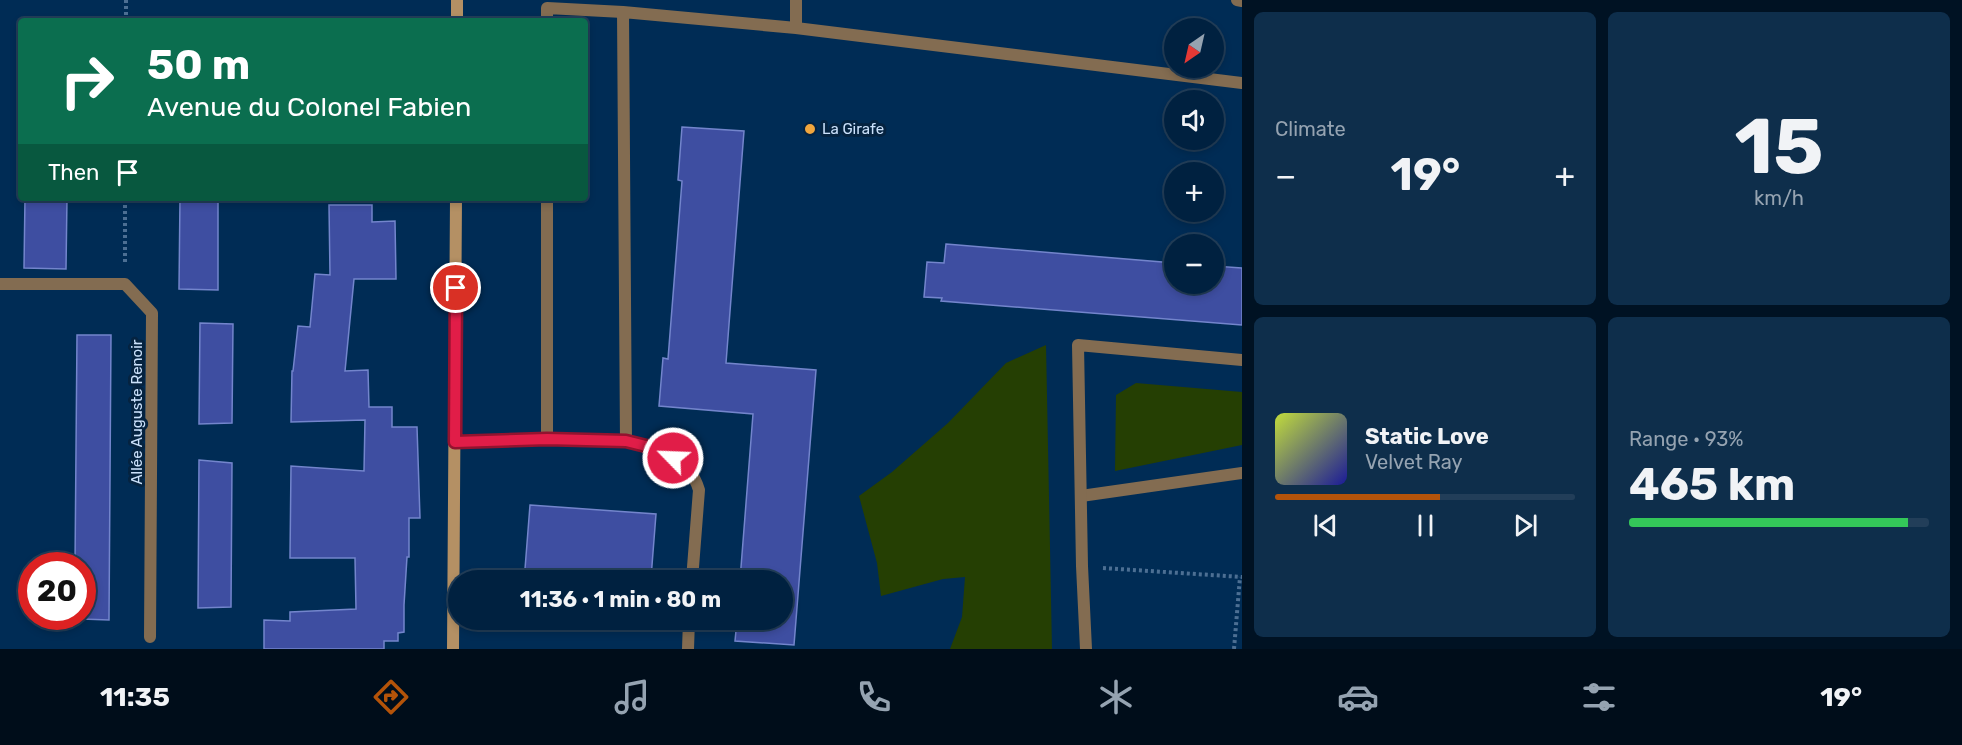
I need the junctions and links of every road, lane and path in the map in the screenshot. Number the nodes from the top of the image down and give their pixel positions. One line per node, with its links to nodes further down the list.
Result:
1 (126, 0): 7 (path)
2 (457, 0): 8 (street)
3 (796, 0): 10 (street)
4 (1237, 0): 5 (street)
5 (1242, 1)
6 (623, 12): 9 (street); 10 (street); 19 (street)
7 (126, 18)
8 (457, 18)
9 (547, 18)
10 (796, 28): 11 (street)
11 (1242, 82)
12 (125, 201): 16 (path)
13 (456, 201): 20 (street)
14 (547, 201): 18 (street)
15 (0, 284): 16 (street)
16 (125, 284): 27 (street, Allée Auguste Renoir)
17 (1242, 360): 22 (street)
18 (547, 439): 19 (street); 20 (street)
19 (626, 441): 24 (street)
20 (455, 442): 28 (street)
21 (1242, 472): 22 (street)
22 (1081, 496): 23 (street)
23 (1082, 566): 25 (path); 30 (street)
24 (693, 570)
25 (1241, 577): 31 (path)
26 (689, 630): 29 (street)
27 (150, 636)
28 (453, 649)
29 (688, 649)
30 (1086, 649)
31 (1234, 649)

